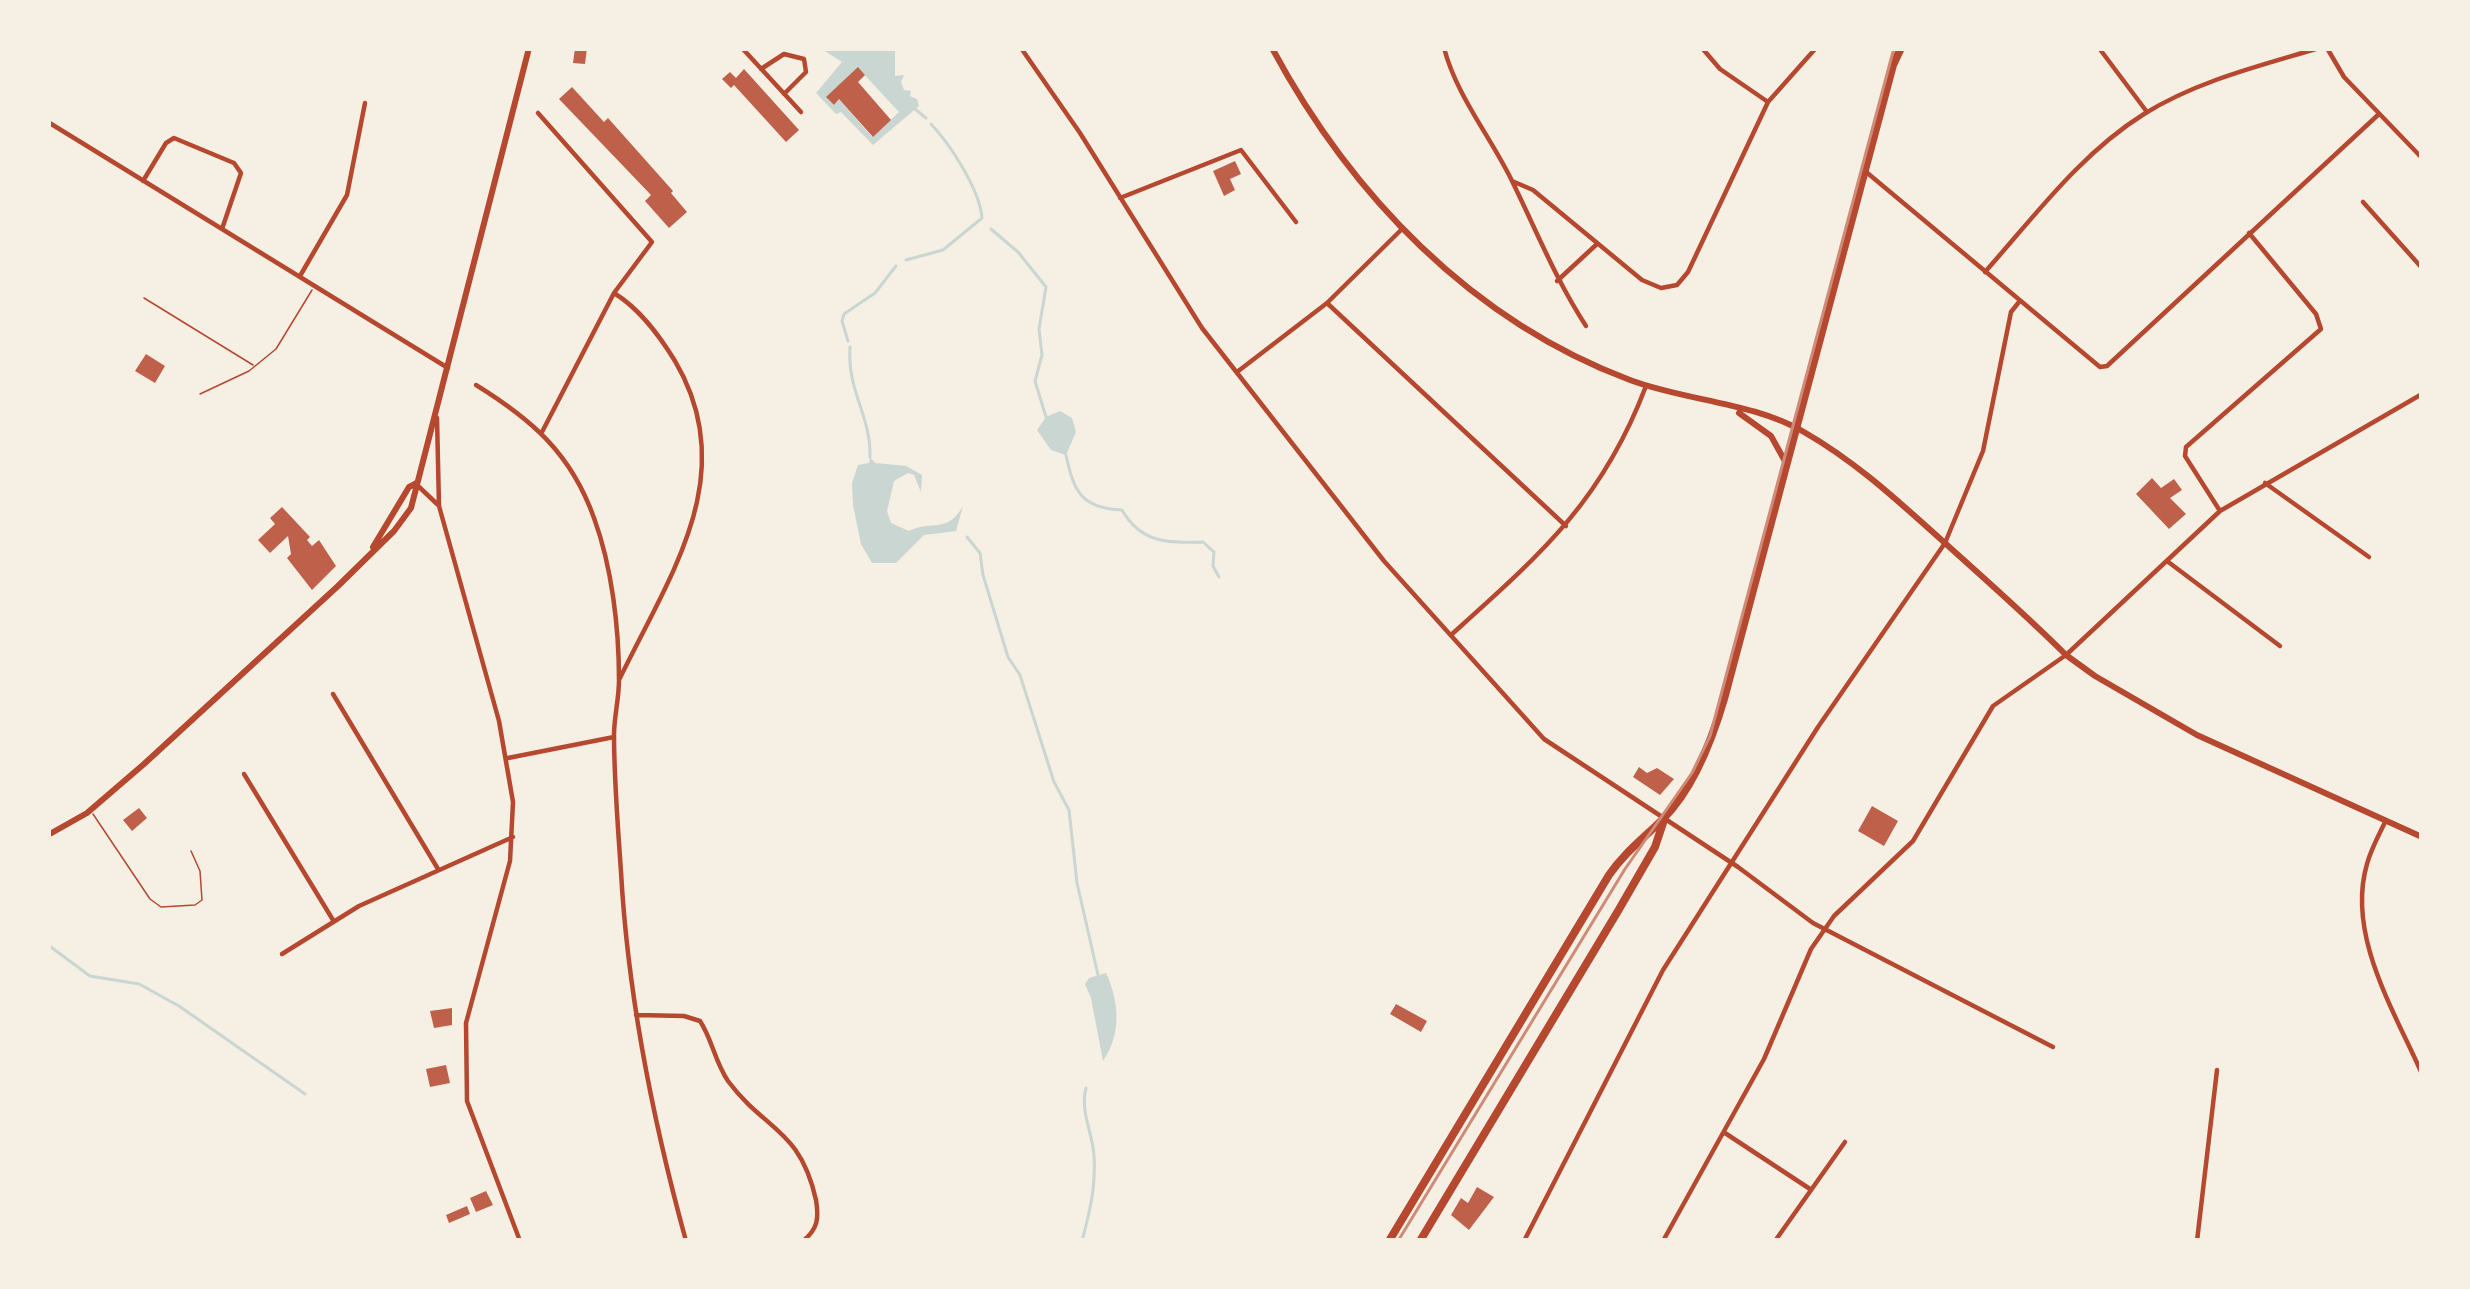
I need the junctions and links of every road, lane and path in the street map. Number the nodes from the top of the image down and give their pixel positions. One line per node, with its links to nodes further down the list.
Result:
1 (529, 48): 42 (street)
2 (742, 48): 11 (street)
3 (1021, 48): 24 (street)
4 (1272, 48): 28 (street)
5 (1444, 48): 23 (street)
6 (1702, 48): 13 (street)
7 (1816, 48): 13 (street)
8 (1897, 48): 21 (main road)
9 (2098, 48): 16 (street)
10 (2323, 48): 16 (street); 18 (street)
11 (761, 69): 12 (street); 12 (street)
12 (784, 94): 15 (street)
13 (1768, 102): 30 (street)
14 (365, 104): 33 (street)
15 (801, 112)
16 (2147, 112): 32 (street)
17 (538, 113): 36 (street)
18 (2379, 114): 20 (street); 29 (street)
19 (48, 122): 22 (street)
20 (2422, 158)
21 (1864, 171): 32 (street); 50 (main road)
22 (143, 181): 27 (street); 27 (street)
23 (1512, 181): 30 (street); 34 (street)
24 (1120, 198): 26 (street); 43 (street)
25 (2363, 202): 31 (street)
26 (1296, 223)
27 (222, 229): 33 (street)
28 (1402, 229): 39 (street); 45 (street)
29 (2248, 233): 38 (street); 58 (street)
30 (1597, 244): 34 (street)
31 (2422, 268)
32 (1985, 272): 38 (street)
33 (300, 276): 35 (street)
34 (1557, 281): 40 (street)
35 (314, 286): 41 (lane); 42 (street)
36 (614, 293): 51 (street); 67 (street)
37 (144, 298): 41 (lane)
38 (2019, 302): 60 (street)
39 (1327, 303): 43 (street); 59 (street)
40 (1586, 326)
41 (254, 366): 46 (lane)
42 (448, 368): 49 (street)
43 (1237, 372): 64 (street)
44 (476, 385): 51 (street)
45 (1646, 386): 48 (street); 59 (street)
46 (200, 394)
47 (2422, 394): 54 (street)
48 (1725, 406): 50 (street); 52 (street)
49 (437, 418): 53 (street); 57 (street)
50 (1796, 428): 52 (main road); 60 (street)
51 (542, 431): 67 (street)
52 (1786, 467): 73 (main road)
53 (416, 483): 55 (street); 56 (street); 61 (street)
54 (2265, 483): 58 (street); 62 (street)
55 (430, 496): 56 (street); 57 (street)
56 (414, 502): 61 (street)
57 (439, 506): 70 (street)
58 (2219, 511): 63 (street)
59 (1566, 526): 64 (street)
60 (1945, 543): 66 (street); 79 (street)
61 (368, 555): 72 (street)
62 (2369, 557)
63 (2167, 561): 65 (street); 66 (street)
64 (1450, 635): 73 (street)
65 (2280, 646)
66 (2066, 655): 74 (street); 82 (street)
67 (619, 680): 69 (street)
68 (332, 694): 80 (street)
69 (614, 737): 70 (street); 84 (street)
70 (508, 758): 76 (street)
71 (244, 774): 81 (street)
72 (91, 810): 75 (street); 78 (lane)
73 (1663, 820): 79 (street); 94 (main road); 95 (main road)
74 (2386, 820): 77 (street); 87 (street)
75 (48, 835)
76 (513, 837): 80 (street); 91 (street)
77 (2422, 837)
78 (191, 851)
79 (1733, 863): 82 (street); 96 (street)
80 (438, 868): 81 (street)
81 (333, 920): 83 (street)
82 (1825, 930): 85 (street); 88 (street)
83 (283, 954)
84 (636, 1016): 92 (street); 93 (street)
85 (2053, 1047)
86 (2217, 1070): 99 (street)
87 (2422, 1074)
88 (1725, 1133): 90 (street); 97 (street)
89 (1845, 1142): 90 (street)
90 (1810, 1189): 98 (street)
91 (520, 1241)
92 (686, 1241)
93 (802, 1241)
94 (1389, 1241)
95 (1420, 1241)
96 (1524, 1241)
97 (1663, 1241)
98 (1775, 1241)
99 (2197, 1241)

